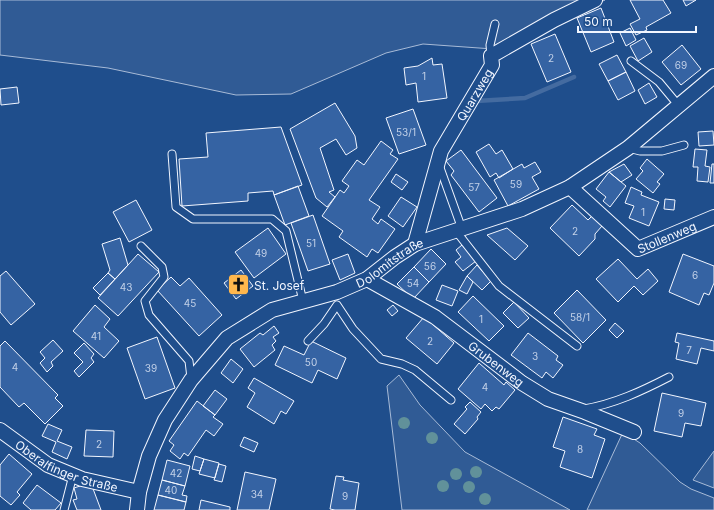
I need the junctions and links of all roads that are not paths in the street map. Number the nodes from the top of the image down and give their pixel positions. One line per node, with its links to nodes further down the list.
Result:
1 (595, 0): 3 (street, Quarzweg)
2 (495, 24): 3 (lane)
3 (491, 56): 10 (street, Quarzweg)
4 (631, 61): 6 (lane)
5 (714, 76): 6 (street, Dolomitstraße)
6 (679, 106): 8 (street, Dolomitstraße)
7 (684, 145): 8 (lane)
8 (628, 148): 11 (street, Dolomitstraße)
9 (172, 154): 18 (lane)
10 (438, 162): 13 (lane); 14 (street, Quarzweg)
11 (570, 187): 12 (street, Stollenweg); 13 (street, Dolomitstraße)
12 (714, 217)
13 (459, 230): 14 (street, Dolomitstraße); 20 (lane)
14 (415, 244): 16 (street, Dolomitstraße)
15 (142, 246): 22 (lane)
16 (367, 279): 17 (street, Dolomitstraße); 24 (street, Grubenweg)
17 (335, 299): 18 (street, Dolomitstraße); 19 (lane); 23 (lane)
18 (303, 301): 22 (street, Dolomitstraße)
19 (308, 341)
20 (577, 346)
21 (669, 377): 24 (lane)
22 (191, 380): 28 (street, Dolomitstraße)
23 (451, 400)
24 (579, 410): 26 (street, Grubenweg)
25 (0, 430): 27 (street, Oberalfinger Straße)
26 (634, 432)
27 (73, 476): 28 (street, Oberalfinger Straße); 29 (lane)
28 (139, 492): 30 (street, Dolomitstraße)
29 (65, 510)
30 (137, 510)

